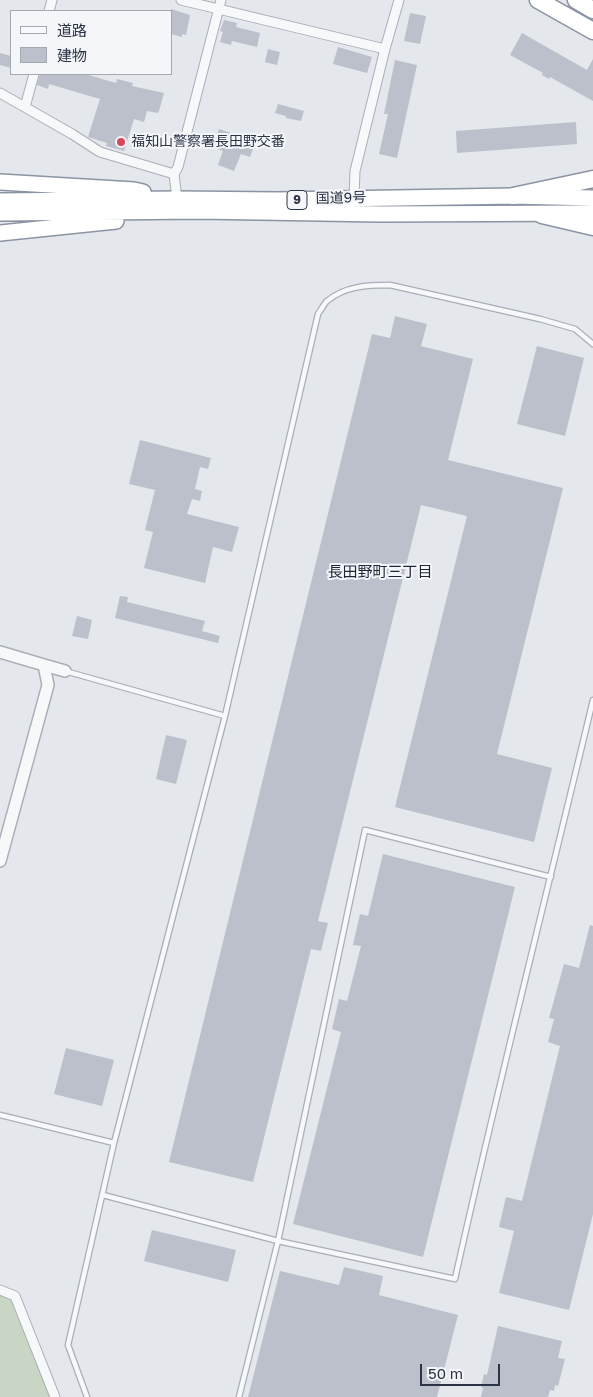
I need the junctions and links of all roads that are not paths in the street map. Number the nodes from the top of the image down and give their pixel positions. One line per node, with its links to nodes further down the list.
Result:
1 (181, 0): 6 (street)
2 (221, 0): 6 (street)
3 (399, 0): 9 (street)
4 (538, 0): 8 (highway)
5 (576, 0): 7 (highway)
6 (218, 10): 9 (street); 13 (street)
7 (593, 10)
8 (593, 31)
9 (385, 49): 17 (street)
10 (34, 75): 12 (street)
11 (0, 93): 12 (street)
12 (25, 107): 13 (street)
13 (174, 174): 19 (street)
14 (593, 179): 16 (highway)
15 (0, 182): 19 (highway)
16 (513, 196): 17 (highway, 国道9号 / 9); 18 (highway, 国道9号 / 9)
17 (354, 198): 19 (highway, 国道9号 / 9)
18 (593, 198)
19 (177, 199): 20 (highway, 国道9号 / 9)
20 (0, 202)
21 (199, 212): 22 (highway, 国道9号 / 9); 24 (highway, 国道9号 / 9); 26 (highway)
22 (0, 213)
23 (593, 214): 24 (highway, 国道9号 / 9)
24 (542, 215): 25 (highway)
25 (593, 227)
26 (0, 233)
27 (593, 344): 32 (lane)
28 (0, 652): 29 (street)
29 (44, 665): 30 (street); 33 (street)
30 (66, 671): 32 (lane)
31 (593, 700): 34 (lane)
32 (225, 716): 36 (lane)
33 (0, 861)
34 (551, 877): 38 (lane); 38 (lane)
35 (0, 1115): 36 (lane)
36 (114, 1143): 37 (lane)
37 (103, 1195): 38 (lane); 41 (lane)
38 (278, 1241): 42 (lane)
39 (0, 1290): 40 (street)
40 (55, 1397)
41 (87, 1397)
42 (239, 1397)

